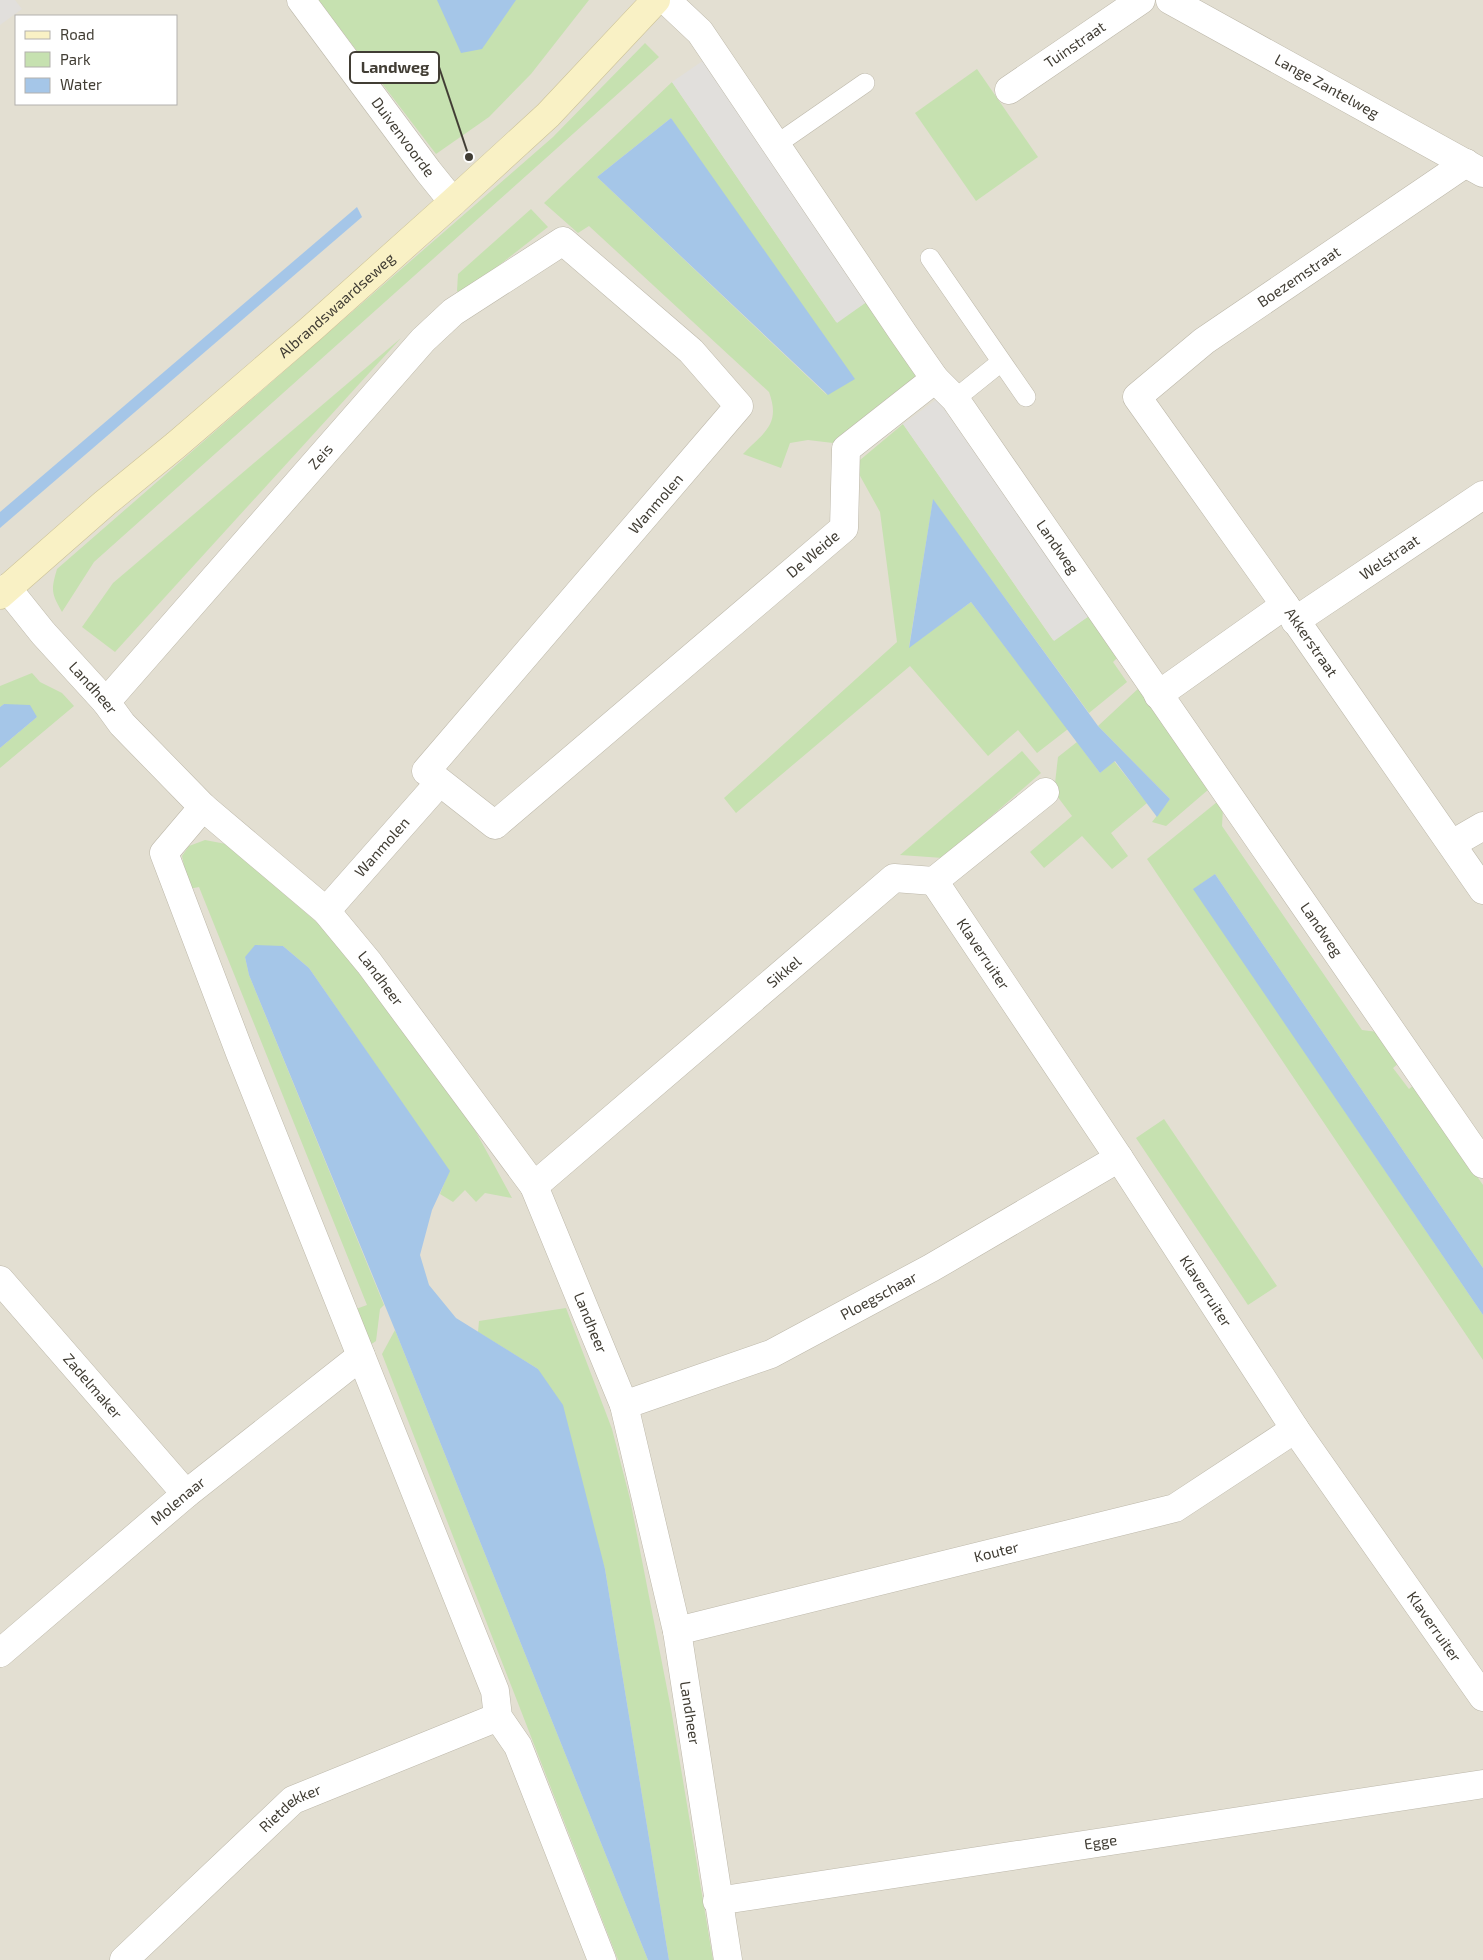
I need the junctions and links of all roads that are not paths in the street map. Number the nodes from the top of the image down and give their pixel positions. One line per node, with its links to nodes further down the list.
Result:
1 (301, 0): 10 (street, Duivenvoorde)
2 (656, 0): 10 (street, Albrandswaardseweg)
3 (666, 0): 8 (street, Landweg)
4 (1141, 0): 7 (street, Tuinstraat)
5 (1170, 0): 9 (street, Lange Zantelweg)
6 (865, 83): 8 (lane)
7 (1009, 90)
8 (777, 144): 14 (street, Landweg)
9 (1474, 168): 16 (street, Boezemstraat)
10 (453, 202): 19 (street, Albrandswaardseweg)
11 (563, 241): 22 (street, Zeis); 24 (street, Wanmolen)
12 (930, 258): 13 (lane)
13 (1002, 362): 15 (lane); 17 (lane)
14 (936, 378): 17 (street, Landweg); 23 (street, De Weide)
15 (1026, 397)
16 (1137, 397): 20 (street, Akkerstraat)
17 (955, 399): 21 (street, Landweg)
18 (1483, 495): 20 (street, Welstraat)
19 (4, 591): 22 (street, Landheer)
20 (1290, 613): 21 (street); 28 (street, Akkerstraat)
21 (1158, 695): 33 (street, Landweg)
22 (106, 702): 26 (street, Landheer)
23 (636, 707): 24 (street, Wanmolen)
24 (439, 783): 31 (street, Wanmolen)
25 (1045, 792): 29 (street)
26 (203, 807): 31 (street, Landheer); 36 (street)
27 (1483, 826): 28 (street)
28 (1452, 844): 30 (street, Akkerstraat)
29 (934, 881): 32 (street, Klaverruiter); 34 (street, Sikkel)
30 (1483, 890)
31 (326, 911): 34 (street, Landheer)
32 (1119, 1158): 37 (street, Ploegschaar); 38 (street, Klaverruiter)
33 (1483, 1164)
34 (534, 1186): 37 (street, Landheer)
35 (0, 1280): 39 (street, Zadelmaker)
36 (361, 1356): 39 (street, Molenaar); 43 (street)
37 (624, 1405): 40 (street, Landheer)
38 (1295, 1429): 40 (street, Kouter); 42 (street, Klaverruiter)
39 (186, 1494): 41 (street, Molenaar)
40 (677, 1631): 45 (street, Landheer)
41 (0, 1654)
42 (1483, 1697)
43 (498, 1717): 46 (street, Rietdekker); 47 (street)
44 (1483, 1784): 45 (street, Egge)
45 (717, 1901): 48 (street, Landheer)
46 (124, 1960)
47 (602, 1960)
48 (728, 1960)

